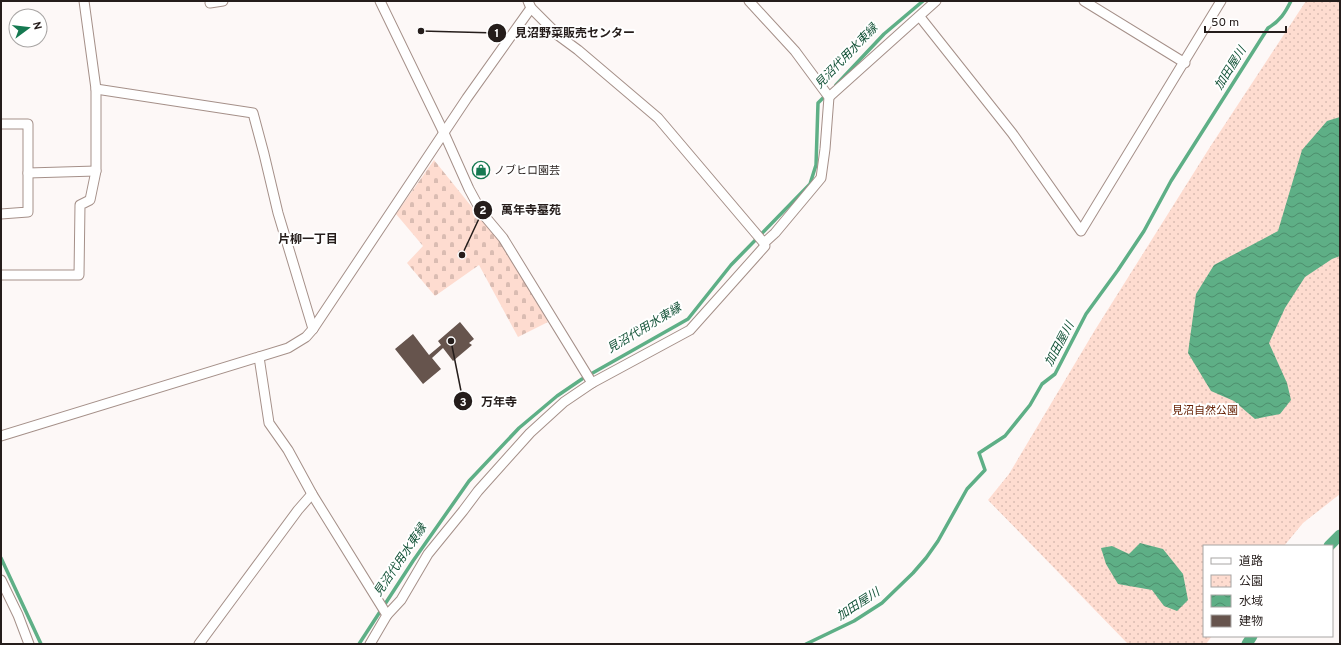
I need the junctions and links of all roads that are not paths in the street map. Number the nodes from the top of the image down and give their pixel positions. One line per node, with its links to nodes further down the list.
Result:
1 (84, 1): 12 (street)
2 (223, 1): 8 (street)
3 (380, 1): 15 (street)
4 (749, 1): 13 (street)
5 (936, 1): 10 (street)
6 (1084, 1): 11 (street)
7 (1221, 1): 11 (street)
8 (210, 3)
9 (530, 5): 13 (street); 15 (street)
10 (920, 17): 11 (street); 13 (street)
11 (1185, 63)
12 (96, 89): 16 (street); 21 (street)
13 (829, 97)
14 (1, 124): 17 (street)
15 (444, 133): 21 (street); 23 (street)
16 (96, 170): 17 (street); 20 (street)
17 (28, 173): 18 (street)
18 (1, 214)
19 (765, 246): 23 (street)
20 (1, 275)
21 (313, 329): 22 (street)
22 (259, 357): 24 (street); 25 (street)
23 (592, 383): 27 (street)
24 (1, 436)
25 (312, 494): 27 (street); 29 (street)
26 (1, 580): 28 (street)
27 (387, 615): 30 (street)
28 (29, 644)
29 (199, 644)
30 (370, 644)

